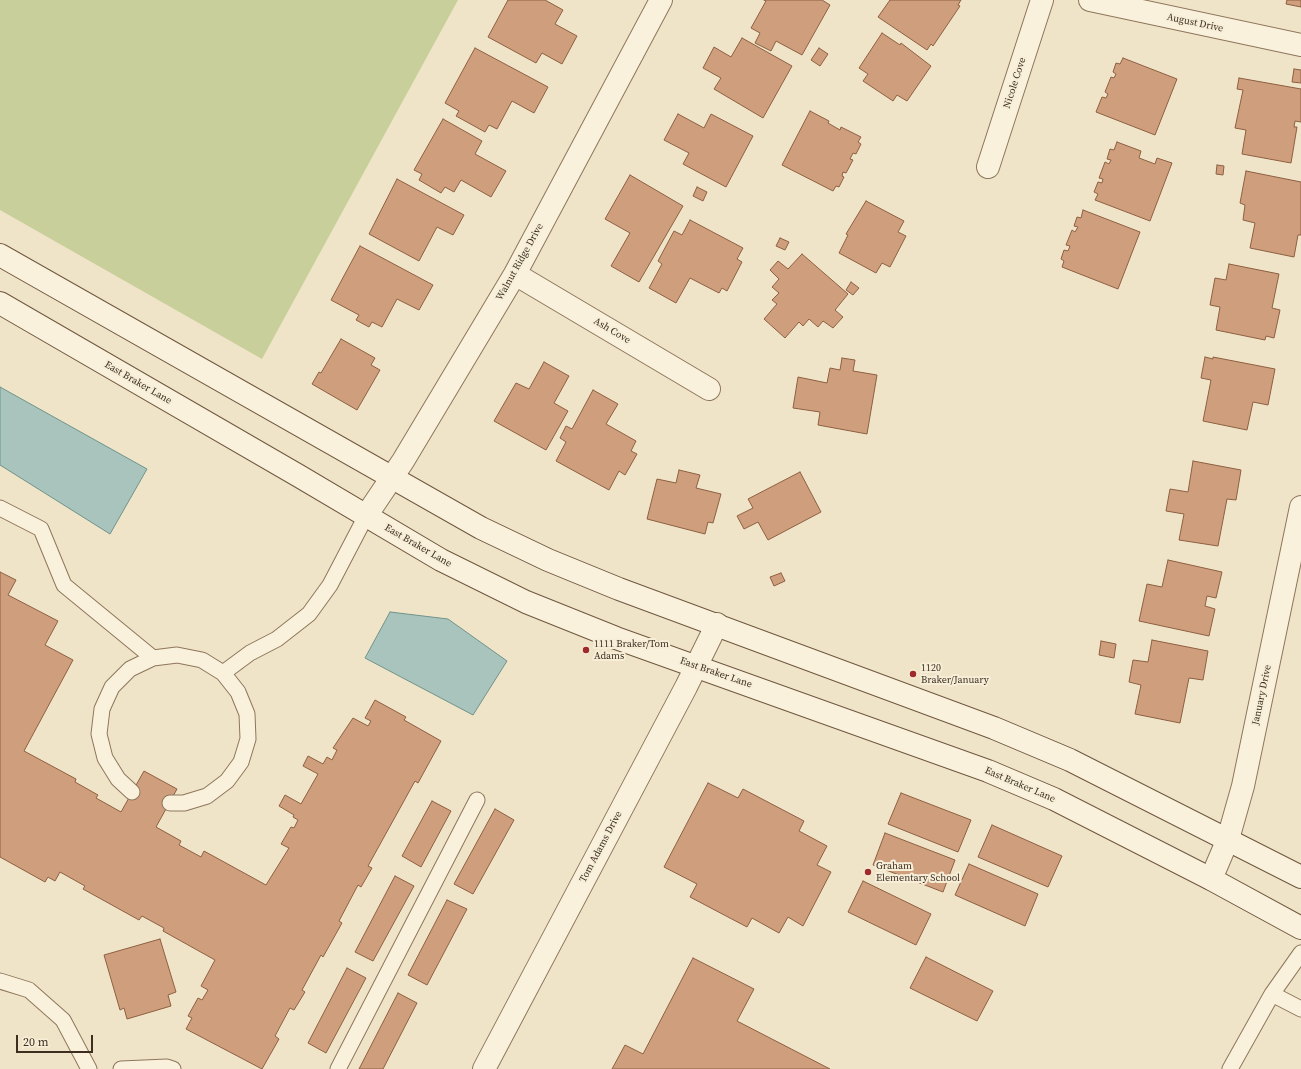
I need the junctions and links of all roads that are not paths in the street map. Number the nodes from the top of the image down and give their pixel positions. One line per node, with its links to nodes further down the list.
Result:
1 (660, 0): 7 (main road, Walnut Ridge Drive)
2 (1042, 0): 5 (main road, Nicole Cove)
3 (1090, 0): 4 (main road, August Drive)
4 (1301, 45)
5 (988, 167)
6 (0, 255): 10 (main road)
7 (515, 274): 9 (main road, Ash Cove); 10 (main road, Walnut Ridge Drive)
8 (0, 303): 13 (main road, East Braker Lane)
9 (709, 389)
10 (392, 478): 13 (main road, Walnut Ridge Drive); 14 (main road)
11 (1301, 507): 21 (main road, January Drive)
12 (0, 508): 15 (lane)
13 (366, 516): 16 (main road, East Braker Lane); 17 (lane)
14 (717, 624): 16 (main road, Tom Adams Drive); 21 (main road)
15 (153, 658): 17 (lane); 18 (lane)
16 (696, 667): 23 (main road, East Braker Lane); 33 (main road, Tom Adams Drive)
17 (223, 673): 20 (lane)
18 (132, 792)
19 (477, 800): 32 (lane)
20 (170, 803)
21 (1228, 839): 22 (main road); 23 (main road, January Drive)
22 (1301, 877)
23 (1211, 879): 24 (main road, East Braker Lane)
24 (1301, 928)
25 (1301, 953): 27 (lane)
26 (0, 981): 29 (lane)
27 (1272, 994): 28 (lane); 34 (lane)
28 (1301, 1009)
29 (88, 1069)
30 (121, 1069): 31 (lane)
31 (174, 1069)
32 (338, 1069)
33 (484, 1069)
34 (1230, 1069)

